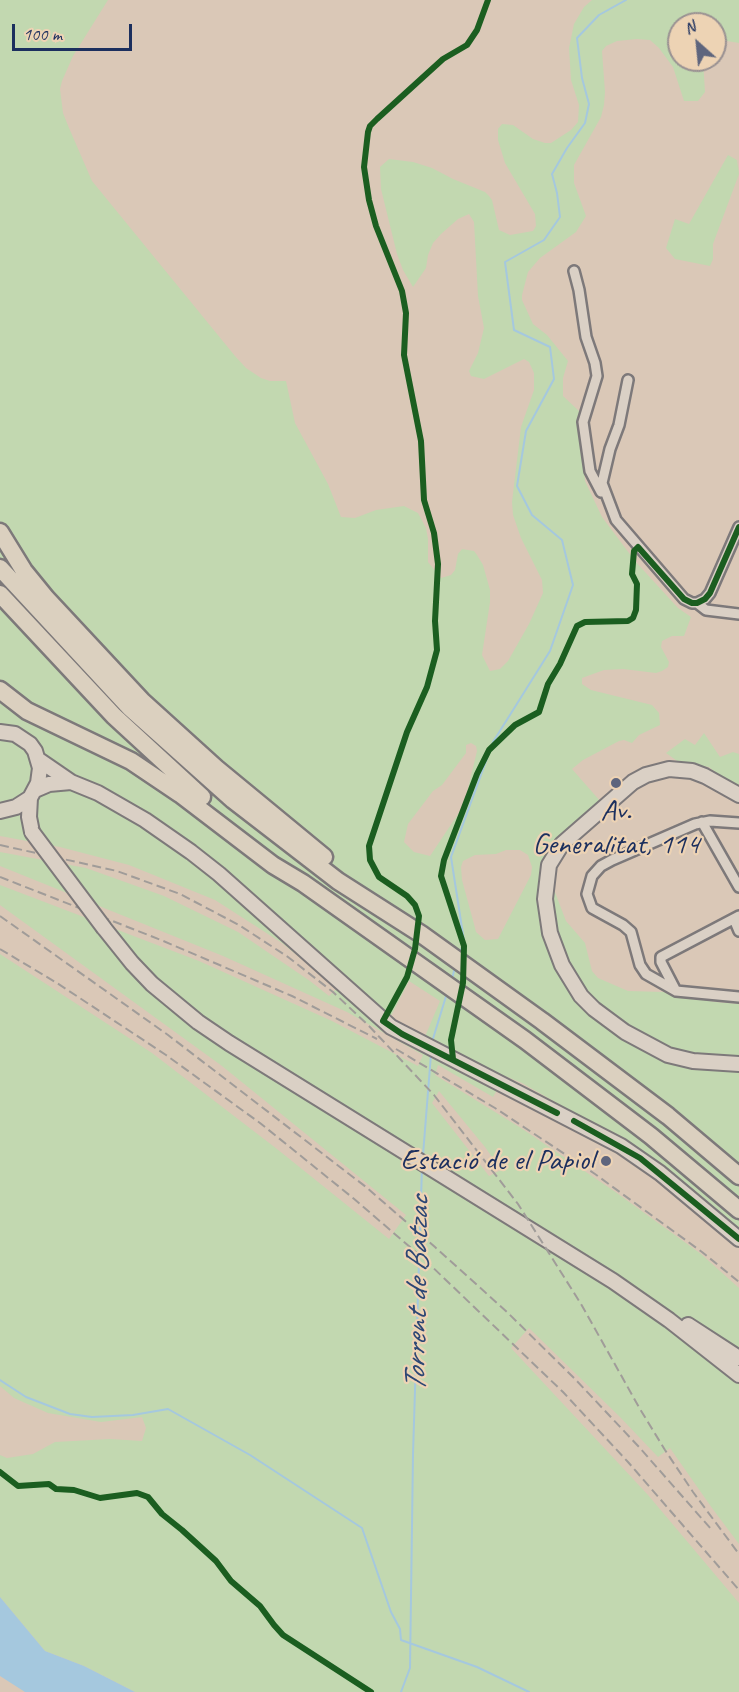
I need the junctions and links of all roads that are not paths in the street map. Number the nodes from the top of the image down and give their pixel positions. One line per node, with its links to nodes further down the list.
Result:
1 (574, 271): 3 (street)
2 (628, 380): 3 (street)
3 (616, 520): 8 (street)
4 (739, 527): 8 (street)
5 (0, 532): 22 (highway)
6 (0, 568): 22 (highway)
7 (0, 594): 20 (highway)
8 (697, 603): 9 (street)
9 (739, 614)
10 (0, 690): 20 (highway)
11 (0, 732): 12 (street)
12 (39, 760): 13 (street); 14 (street)
13 (71, 782): 14 (street); 30 (street)
14 (33, 794): 16 (street); 19 (street)
15 (739, 795): 27 (street)
16 (3, 810): 19 (street)
17 (702, 822): 18 (street); 21 (street); 25 (street)
18 (739, 823)
19 (32, 832): 31 (street, bridge)
20 (303, 883): 29 (highway)
21 (739, 887)
22 (382, 906): 28 (highway)
23 (736, 918): 24 (street); 25 (street)
24 (739, 931)
25 (676, 991): 26 (street)
26 (739, 997)
27 (739, 1064)
28 (739, 1176)
29 (739, 1210)
30 (739, 1239)
31 (613, 1281): 32 (street); 33 (street)
32 (739, 1358)
33 (739, 1375)

